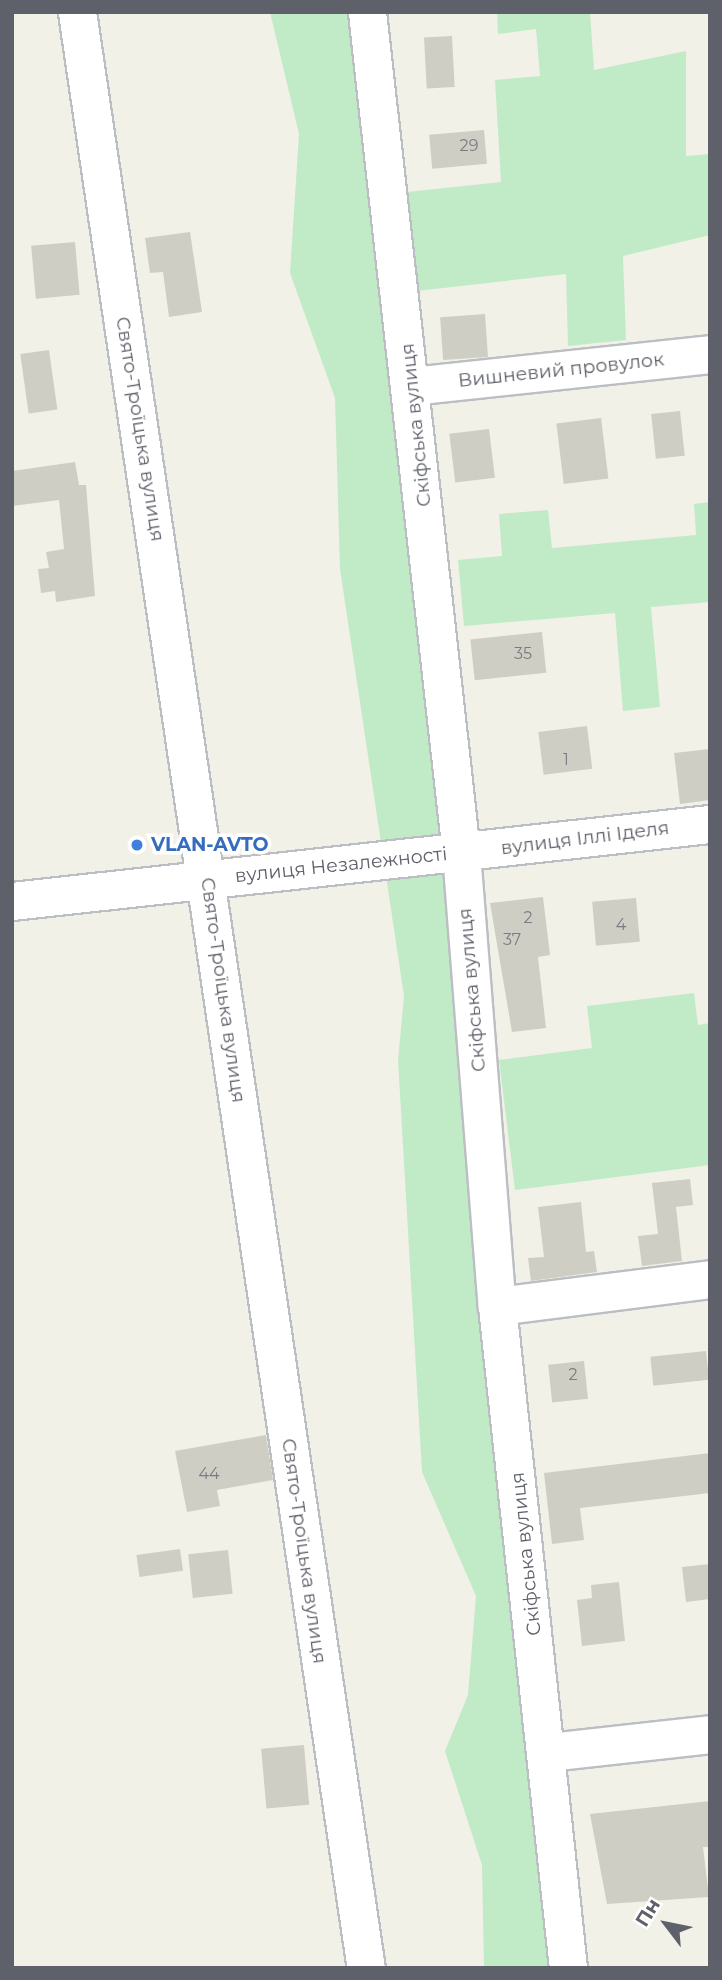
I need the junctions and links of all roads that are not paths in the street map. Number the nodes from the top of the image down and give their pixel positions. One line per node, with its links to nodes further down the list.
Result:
1 (77, 12): 7 (street, Свято-Троїцька вулиця)
2 (367, 12): 4 (street, Скіфська вулиця)
3 (710, 354): 4 (street, Вишневий провулок)
4 (412, 386): 6 (street, Скіфська вулиця)
5 (710, 824): 6 (street, вулиця Іллі Іделя)
6 (461, 853): 7 (street, вулиця Незалежності); 10 (street, Скіфська вулиця)
7 (207, 878): 8 (street, вулиця Незалежності); 13 (street, Свято-Троїцька вулиця)
8 (12, 901)
9 (710, 1279): 10 (street)
10 (498, 1306): 12 (street, Скіфська вулиця)
11 (710, 1734): 12 (street)
12 (548, 1752): 14 (street, Скіфська вулиця)
13 (366, 1968)
14 (568, 1968)

